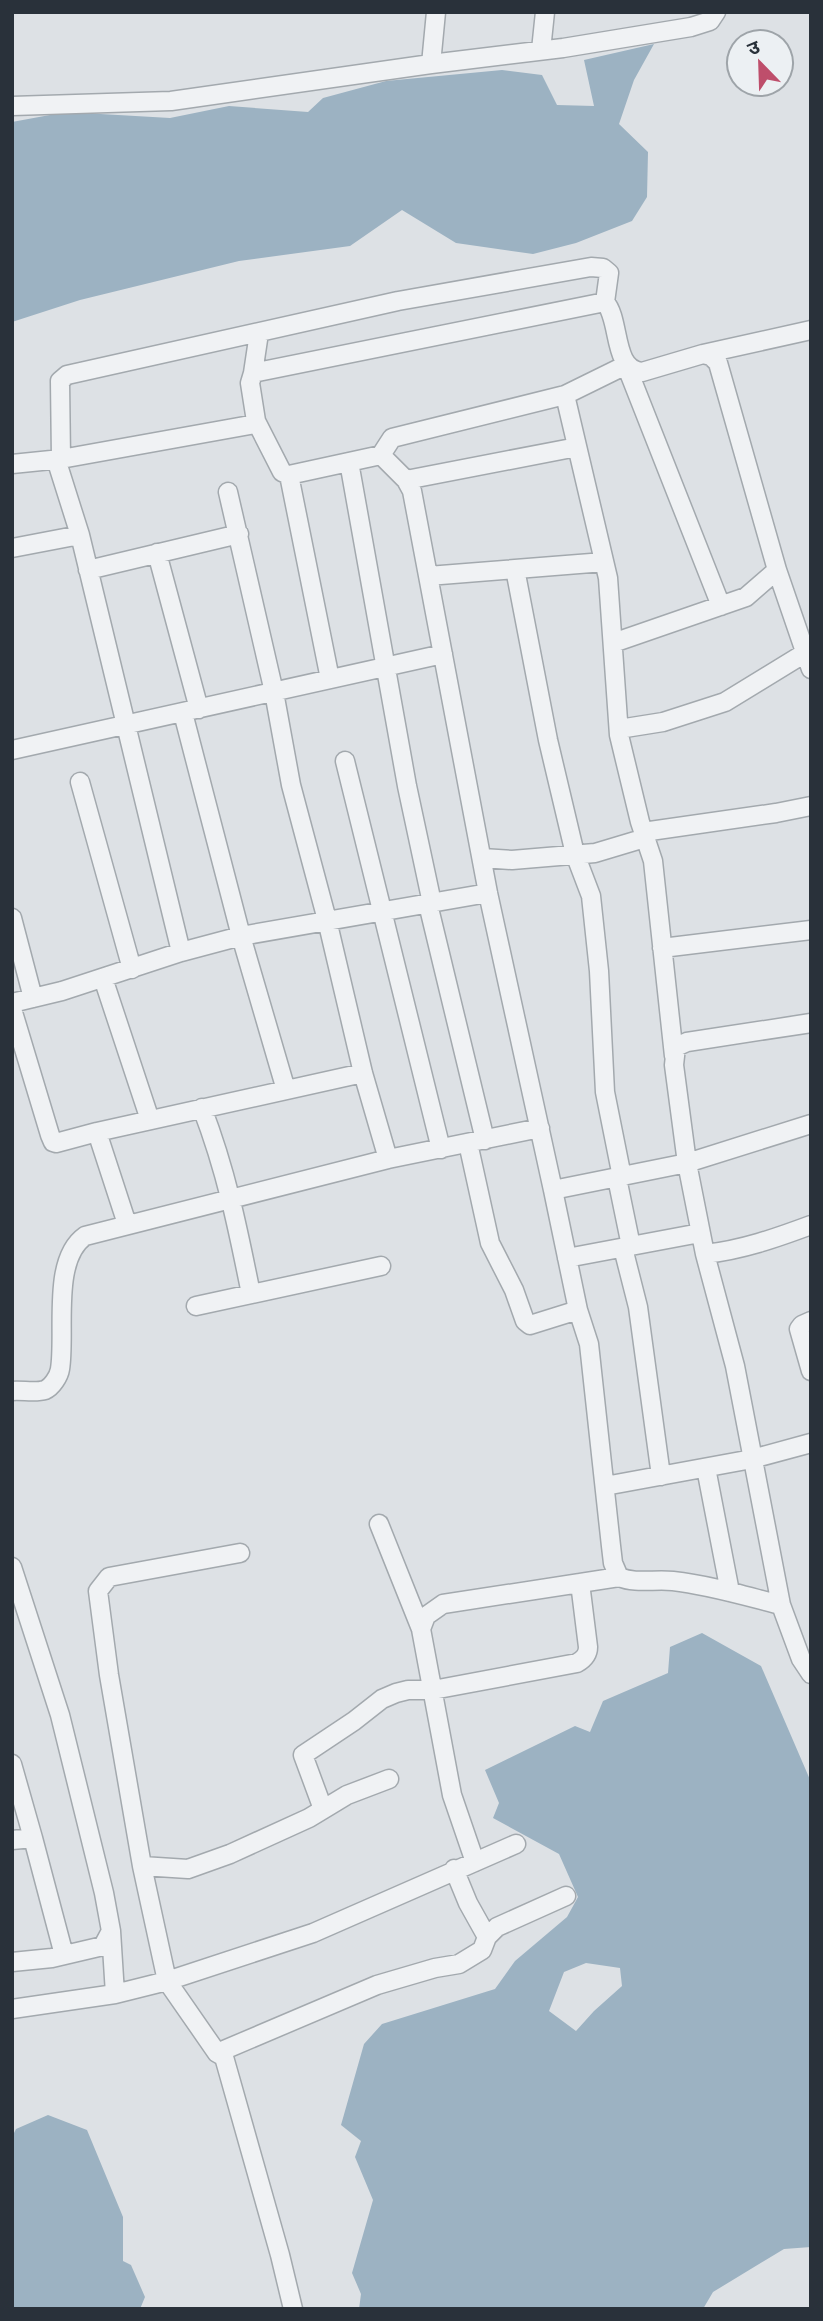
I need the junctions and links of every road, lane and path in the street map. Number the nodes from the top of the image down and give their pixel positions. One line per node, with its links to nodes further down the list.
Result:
1 (436, 12): 5 (street)
2 (545, 12): 4 (street)
3 (716, 12): 4 (street)
4 (541, 50): 5 (street)
5 (431, 64): 6 (street)
6 (12, 106)
7 (605, 302): 9 (street); 11 (street); 12 (street)
8 (811, 330): 10 (street)
9 (259, 332): 12 (street); 17 (street)
10 (703, 354): 11 (street); 29 (street)
11 (626, 365): 13 (street); 32 (street)
12 (254, 373): 14 (street)
13 (565, 395): 15 (street); 16 (street)
14 (256, 421): 17 (street); 20 (street)
15 (577, 447): 21 (street); 27 (street)
16 (381, 455): 18 (street); 21 (street)
17 (58, 459): 19 (street); 24 (street)
18 (349, 462): 20 (street); 36 (street)
19 (12, 464)
20 (289, 475): 37 (street)
21 (406, 480): 31 (street)
22 (228, 492): 23 (street)
23 (239, 534): 26 (street); 38 (street)
24 (79, 535): 25 (street); 30 (street)
25 (12, 548)
26 (156, 554): 30 (street); 39 (street)
27 (604, 562): 28 (street); 33 (street)
28 (515, 569): 31 (street); 47 (street)
29 (777, 569): 32 (street); 35 (street)
30 (88, 570): 40 (street)
31 (428, 576): 34 (street)
32 (721, 606): 33 (street)
33 (613, 643): 41 (street)
34 (443, 654): 36 (street); 48 (street)
35 (808, 661): 41 (street)
36 (386, 667): 37 (street); 50 (street)
37 (330, 679): 38 (street)
38 (274, 692): 39 (street); 53 (street)
39 (191, 711): 40 (street); 55 (street)
40 (127, 726): 42 (street); 57 (street)
41 (619, 729): 46 (street)
42 (12, 750)
43 (345, 761): 51 (street)
44 (80, 782): 58 (street)
45 (811, 806): 46 (street)
46 (644, 835): 47 (street); 56 (street)
47 (575, 854): 48 (street); 76 (street)
48 (482, 858): 49 (street)
49 (488, 893): 50 (street); 70 (street)
50 (430, 904): 51 (street); 72 (street)
51 (382, 911): 53 (street); 73 (street)
52 (12, 918): 60 (street)
53 (327, 920): 55 (street); 65 (street)
54 (811, 930): 56 (street)
55 (241, 936): 57 (street); 66 (street)
56 (663, 948): 64 (street)
57 (181, 952): 58 (street)
58 (132, 969): 59 (street)
59 (103, 978): 60 (street); 68 (street)
60 (33, 998): 61 (street)
61 (12, 1003)
62 (12, 1009): 71 (street)
63 (811, 1023): 64 (street)
64 (674, 1056): 75 (street)
65 (363, 1073): 66 (street); 74 (street)
66 (286, 1090): 67 (street)
67 (202, 1108): 68 (street); 78 (street)
68 (150, 1120): 71 (street)
69 (811, 1124): 75 (street)
70 (540, 1128): 72 (street); 77 (street)
71 (97, 1132): 79 (street)
72 (476, 1141): 73 (street); 88 (street)
73 (441, 1149): 74 (street)
74 (388, 1159): 78 (street)
75 (687, 1163): 76 (street); 81 (street)
76 (619, 1177): 77 (street); 82 (street)
77 (553, 1189): 84 (street)
78 (232, 1197): 79 (street); 86 (street)
79 (127, 1224): 91 (street)
80 (811, 1225): 83 (street)
81 (701, 1233): 82 (street); 83 (street)
82 (627, 1247): 84 (street); 95 (street)
83 (705, 1254): 93 (street)
84 (567, 1258): 88 (street)
85 (381, 1266): 86 (street)
86 (251, 1294): 87 (street)
87 (196, 1306)
88 (578, 1310): 96 (street)
89 (811, 1321): 90 (street)
90 (811, 1371)
91 (12, 1391)
92 (811, 1443): 93 (street)
93 (752, 1459): 94 (street); 103 (street)
94 (706, 1468): 95 (street); 102 (street)
95 (661, 1476): 96 (street)
96 (605, 1486): 100 (street)
97 (379, 1524): 104 (street)
98 (240, 1553): 114 (street)
99 (12, 1567): 117 (street)
100 (619, 1577): 101 (street); 102 (street)
101 (580, 1583): 104 (street); 106 (street)
102 (730, 1592): 103 (street)
103 (781, 1605): 105 (street)
104 (421, 1629): 106 (street)
105 (811, 1674)
106 (433, 1690): 109 (street); 113 (street)
107 (12, 1764): 110 (street)
108 (389, 1779): 109 (street)
109 (323, 1809): 114 (street)
110 (33, 1838): 111 (street); 119 (street)
111 (12, 1840)
112 (516, 1844): 113 (street)
113 (475, 1861): 115 (street)
114 (142, 1866): 121 (street)
115 (454, 1869): 118 (street); 121 (street)
116 (566, 1896): 118 (street)
117 (111, 1931): 119 (street); 122 (street)
118 (487, 1937): 124 (street)
119 (65, 1955): 120 (street)
120 (12, 1962)
121 (167, 1981): 122 (street); 124 (street)
122 (115, 1994): 123 (street)
123 (12, 2009)
124 (217, 2053): 125 (street)
125 (293, 2309)

